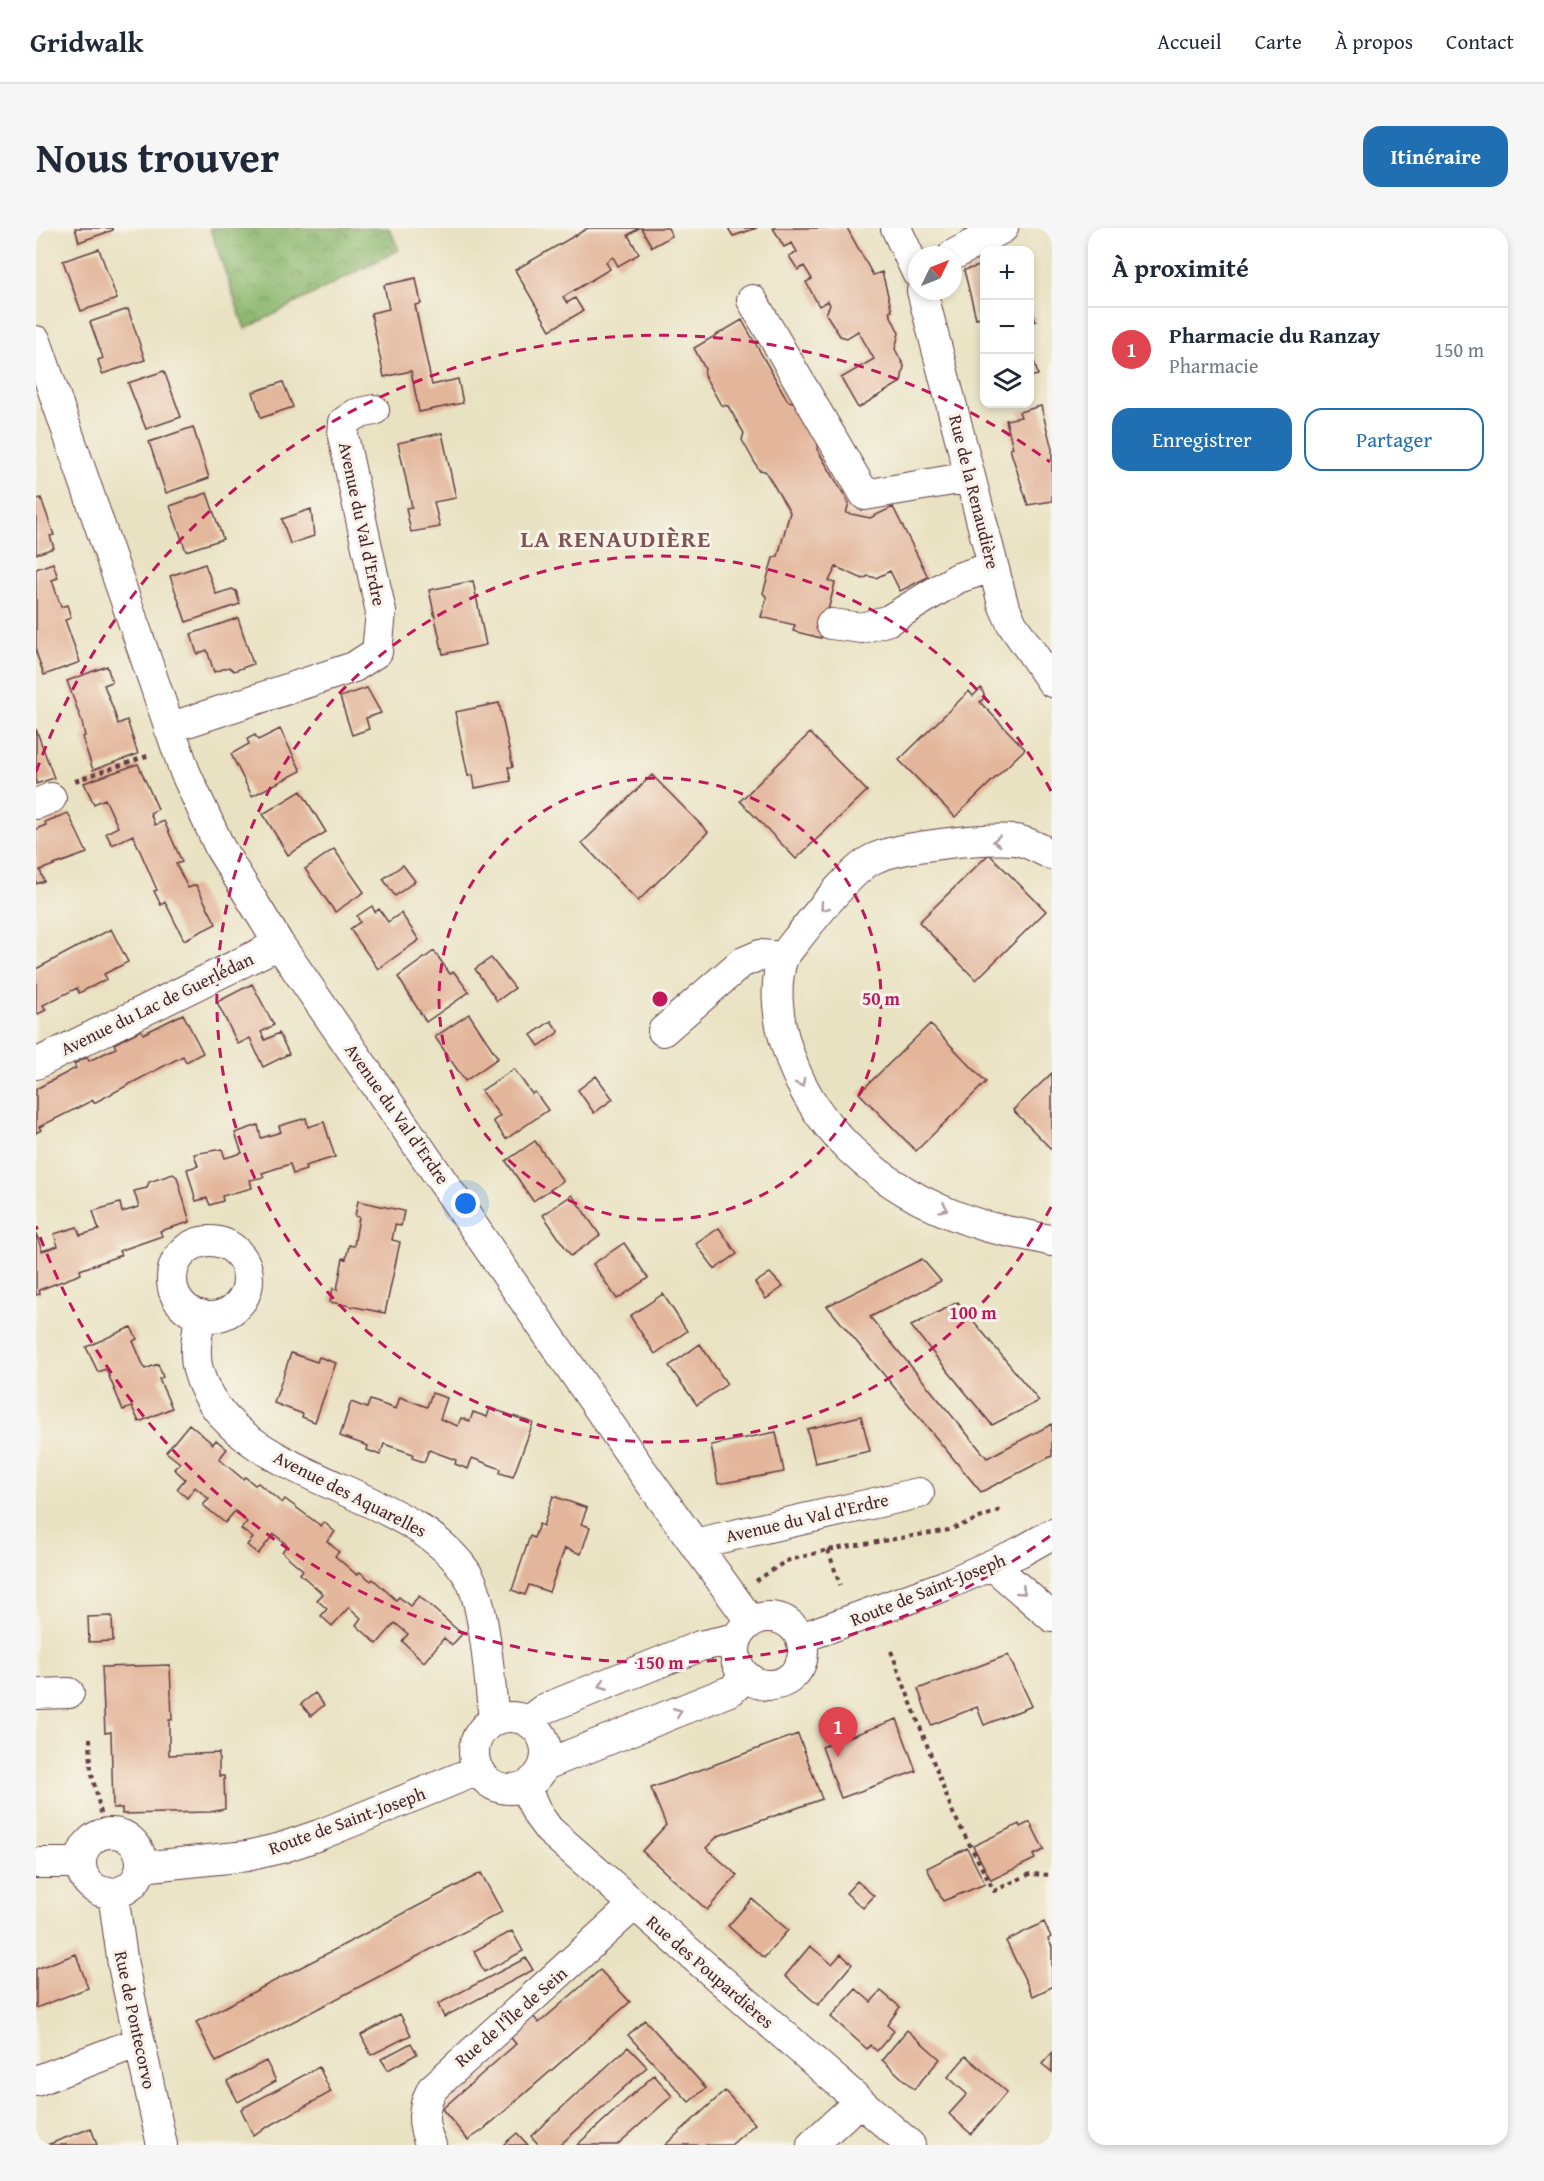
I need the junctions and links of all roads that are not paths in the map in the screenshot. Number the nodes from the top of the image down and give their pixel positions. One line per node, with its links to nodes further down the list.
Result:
1 (896, 228): 4 (street)
2 (1003, 228): 3 (street)
3 (962, 250)
4 (908, 254)
5 (752, 300): 9 (street)
6 (924, 300): 9 (street, Rue de la Renaudière)
7 (36, 341): 13 (street, Avenue du Val d'Erdre)
8 (374, 410): 13 (street, Avenue du Val d'Erdre)
9 (970, 477): 10 (street, Rue de la Renaudière)
10 (992, 567): 11 (street); 12 (street, Rue de la Renaudière)
11 (831, 624)
12 (1052, 682)
13 (173, 737): 15 (street, Avenue du Val d'Erdre)
14 (1052, 855): 16 (street, one-way to 16)
15 (279, 944): 18 (street, Avenue du Lac de Guerlédan); 23 (street, Avenue du Val d'Erdre)
16 (783, 957): 17 (street); 19 (street, one-way to 19)
17 (663, 1031)
18 (36, 1064)
19 (1052, 1241)
20 (200, 1315): 31 (street, Avenue des Aquarelles)
21 (919, 1493): 23 (street, Avenue du Val d'Erdre)
22 (1052, 1534): 24 (street, Route de Saint-Joseph)
23 (694, 1544): 26 (street, Avenue du Val d'Erdre)
24 (992, 1565): 25 (street, one-way to 25); 27 (street, Route de Saint-Joseph)
25 (1052, 1617)
26 (744, 1630): 27 (street); 28 (street); 32 (street, one-way to 32)
27 (801, 1638): 28 (street)
28 (746, 1677): 33 (street, one-way to 28)
29 (69, 1693): 30 (street)
30 (36, 1694)
31 (495, 1720): 32 (street); 34 (street)
32 (528, 1721): 33 (street)
33 (545, 1765): 35 (street)
34 (478, 1770): 35 (street); 38 (street, Route de Saint-Joseph)
35 (525, 1787): 40 (street, Rue des Poupardières)
36 (36, 1863): 37 (street)
37 (80, 1863): 38 (street); 39 (street)
38 (141, 1867): 39 (street)
39 (113, 1894): 41 (street, Rue de Pontecorvo)
40 (633, 1906): 43 (street, Rue des Poupardières); 45 (street, Rue de l'Île de Sein)
41 (139, 2042): 42 (street); 44 (street, Rue de Pontecorvo)
42 (36, 2081)
43 (860, 2101): 46 (street); 47 (street, Rue des Poupardières)
44 (162, 2145)
45 (431, 2145)
46 (812, 2145)
47 (910, 2145)

